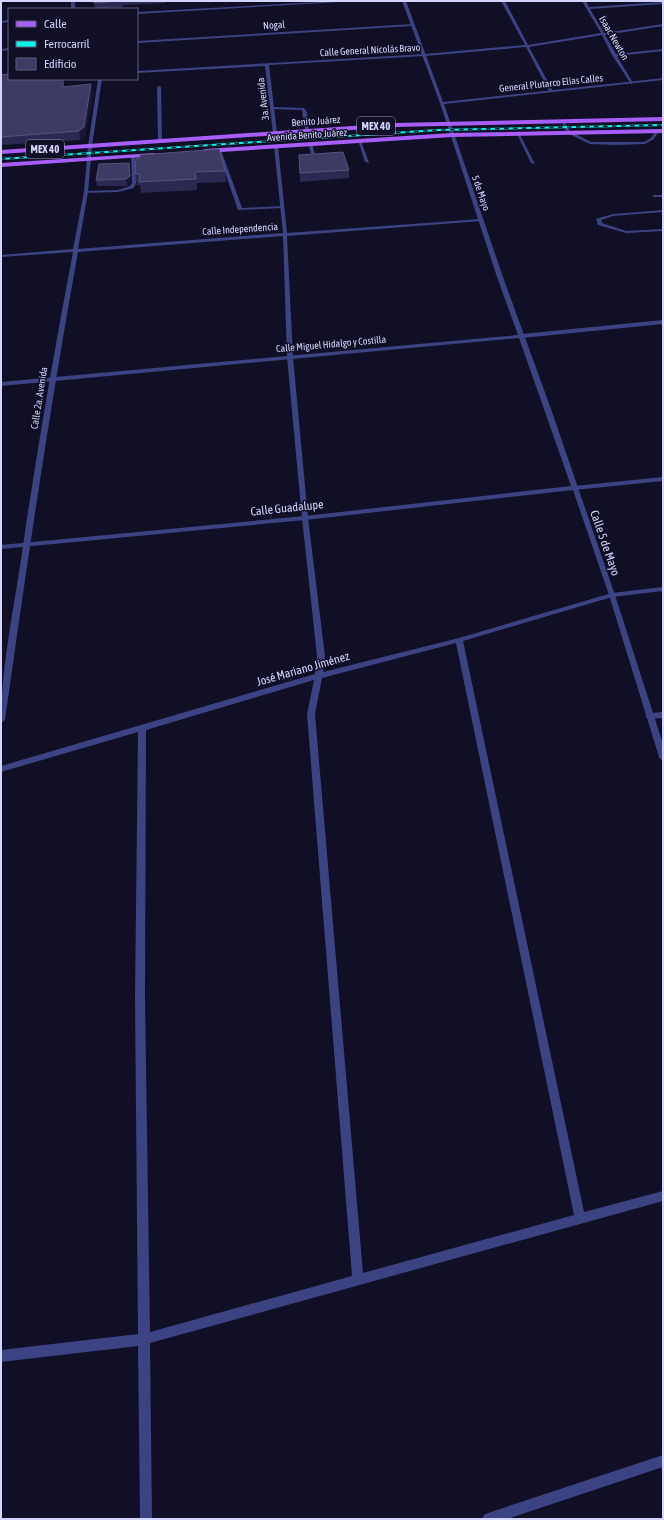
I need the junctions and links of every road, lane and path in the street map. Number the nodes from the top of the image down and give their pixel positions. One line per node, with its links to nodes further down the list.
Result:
1 (244, 1): 9 (street)
2 (280, 1): 8 (street)
3 (355, 1): 8 (street)
4 (404, 1): 12 (street)
5 (503, 1): 16 (street)
6 (584, 1): 10 (street, Isaac Newton)
7 (663, 3): 10 (street)
8 (262, 6): 9 (street)
9 (251, 7): 11 (street)
10 (588, 8): 14 (street, Isaac Newton)
11 (138, 13)
12 (412, 24): 15 (street, Nogal); 18 (street)
13 (663, 25): 14 (street, Calle General Nicolás Bravo)
14 (603, 34): 16 (street, Calle General Nicolás Bravo); 19 (street, Isaac Newton)
15 (138, 42)
16 (526, 46): 18 (street, Calle General Nicolás Bravo); 26 (street)
17 (663, 50): 19 (street)
18 (424, 55): 20 (street, Calle General Nicolás Bravo); 27 (street, 5 de Mayo)
19 (614, 55): 24 (street, Isaac Newton)
20 (267, 64): 21 (street, Calle General Nicolás Bravo); 28 (street, 3a. Avenida)
21 (138, 72)
22 (663, 79): 24 (street, General Plutarco Elías Calles)
23 (100, 80): 43 (street, Calle 2a. Avenida)
24 (631, 83): 26 (street, General Plutarco Elías Calles)
25 (159, 87): 40 (street)
26 (551, 91): 27 (street, General Plutarco Elías Calles)
27 (442, 103): 32 (street, 5 de Mayo)
28 (273, 108): 33 (street); 37 (street, 3a. Avenida)
29 (663, 120): 31 (main road, Benito Juárez / MEX 40)
30 (562, 121): 31 (main road, Benito Juárez / MEX 40); 32 (main road, Benito Juárez / MEX 40); 35 (street)
31 (594, 121): 36 (main road)
32 (448, 122): 33 (main road, Benito Juárez / MEX 40); 39 (street, 5 de Mayo)
33 (307, 131): 37 (main road, Benito Juárez / MEX 40)
34 (660, 131): 35 (street); 36 (main road, Avenida Benito Juárez / MEX 40)
35 (568, 132): 36 (main road, Avenida Benito Juárez / MEX 40); 38 (main road, Avenida Benito Juárez / MEX 40)
36 (600, 132)
37 (275, 133): 40 (main road, Benito Juárez / MEX 40)
38 (517, 133): 39 (main road, Avenida Benito Juárez / MEX 40); 53 (street)
39 (452, 135): 41 (main road, Avenida Benito Juárez / MEX 40); 60 (street, 5 de Mayo)
40 (160, 141): 43 (main road, Benito Juárez / MEX 40)
41 (359, 141): 42 (main road, Avenida Benito Juárez / MEX 40); 52 (street)
42 (310, 144): 44 (main road, Avenida Benito Juárez / MEX 40); 50 (street)
43 (90, 146): 46 (main road, MEX 40); 51 (street, Calle 2a. Avenida)
44 (276, 146): 45 (main road, Avenida Benito Juárez / MEX 40); 58 (street)
45 (219, 150): 47 (main road, Avenida Benito Juárez / MEX 40); 58 (street)
46 (1, 152)
47 (196, 152)
48 (164, 154): 49 (main road, MEX 40)
49 (133, 156): 51 (main road, MEX 40); 55 (street)
50 (314, 157)
51 (88, 159): 54 (main road, MEX 40); 55 (street, Calle 2a. Avenida)
52 (367, 162)
53 (533, 163)
54 (1, 165)
55 (86, 192): 63 (street, Calle 2a. Avenida)
56 (655, 196): 57 (street)
57 (663, 196)
58 (282, 207): 62 (street)
59 (663, 211): 61 (street)
60 (481, 220): 62 (street, Calle Independencia); 66 (street, 5 de Mayo)
61 (663, 230)
62 (285, 234): 63 (street, Calle Independencia); 67 (street)
63 (75, 250): 64 (street, Calle Independencia); 68 (street, Calle 2a. Avenida)
64 (1, 256)
65 (663, 322): 66 (street, Calle Miguel Hidalgo y Costilla)
66 (522, 336): 67 (street, Calle Miguel Hidalgo y Costilla); 71 (street, Calle 5 de Mayo)
67 (290, 357): 68 (street, Calle Miguel Hidalgo y Costilla); 72 (street)
68 (52, 379): 69 (street, Calle Miguel Hidalgo y Costilla); 73 (street, Calle 2a. Avenida)
69 (1, 384)
70 (663, 479): 71 (street, Calle Guadalupe)
71 (574, 488): 72 (street, Calle Guadalupe); 76 (street, Calle 5 de Mayo)
72 (305, 518): 73 (street, Calle Guadalupe); 78 (street)
73 (26, 545): 74 (street, Calle Guadalupe); 81 (street, Calle 2a. Avenida)
74 (1, 547)
75 (663, 589): 76 (street, José Mariano Jiménez)
76 (612, 595): 77 (street, José Mariano Jiménez); 80 (street, Calle 5 de Mayo)
77 (459, 640): 78 (street, José Mariano Jiménez); 86 (street)
78 (319, 676): 82 (street, José Mariano Jiménez); 87 (street)
79 (663, 715): 80 (street)
80 (649, 716): 83 (street, Calle 5 de Mayo)
81 (1, 720)
82 (142, 728): 84 (street, José Mariano Jiménez); 88 (street)
83 (663, 757)
84 (1, 769)
85 (663, 1196): 86 (street)
86 (580, 1219): 87 (street)
87 (358, 1281): 88 (street)
88 (145, 1339): 89 (street); 91 (street)
89 (1, 1356)
90 (663, 1461): 92 (street)
91 (146, 1519)
92 (488, 1519)

